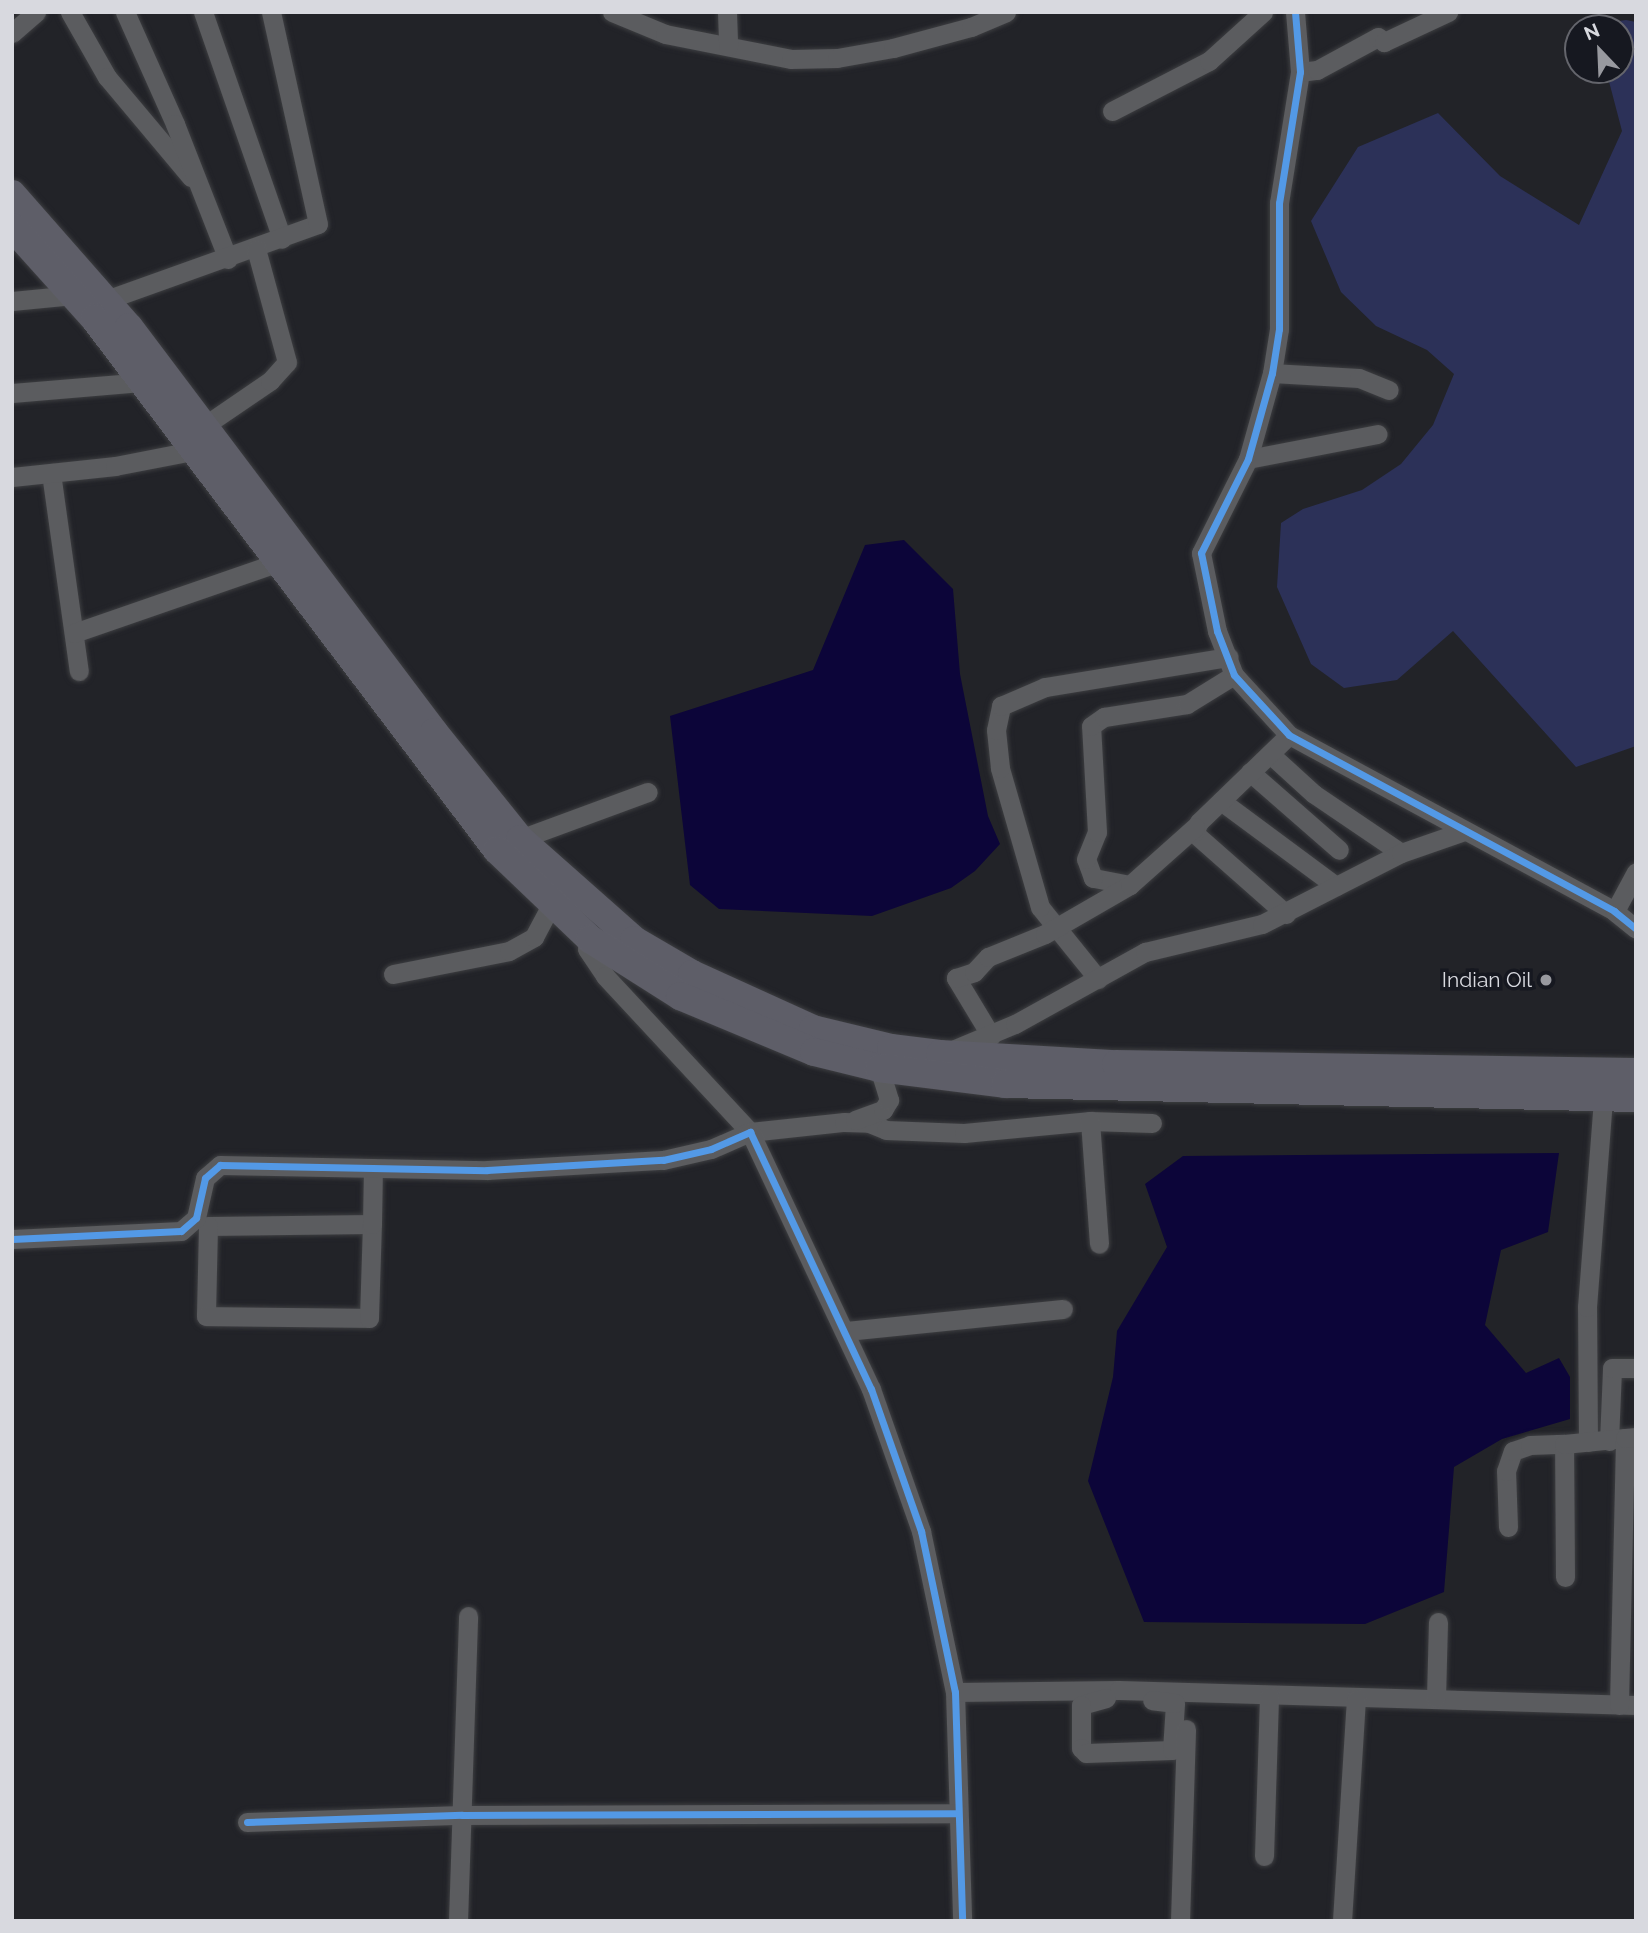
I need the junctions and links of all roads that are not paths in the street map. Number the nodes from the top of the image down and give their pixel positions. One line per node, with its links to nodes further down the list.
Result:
1 (36, 12): 12 (street)
2 (70, 12): 16 (street)
3 (125, 12): 16 (street)
4 (203, 12): 19 (street)
5 (271, 12): 19 (street)
6 (611, 12): 13 (street)
7 (727, 12): 13 (street)
8 (1006, 12): 13 (street)
9 (1263, 12): 15 (street)
10 (1295, 12): 14 (street)
11 (1448, 12): 14 (street)
12 (12, 33)
13 (728, 46)
14 (1300, 72): 25 (street)
15 (1112, 111)
16 (201, 189): 21 (street)
17 (12, 194): 23 (highway)
18 (12, 227): 22 (highway)
19 (282, 239): 20 (street)
20 (256, 249): 21 (street); 29 (street)
21 (228, 258): 23 (street)
22 (74, 295): 24 (street); 26 (highway)
23 (107, 300): 29 (highway)
24 (12, 301)
25 (1272, 373): 27 (street); 32 (street)
26 (142, 382): 28 (street); 31 (highway)
27 (1389, 390)
28 (12, 393)
29 (204, 426): 46 (highway)
30 (1378, 434): 32 (street)
31 (192, 451): 33 (street); 35 (highway)
32 (1248, 459): 37 (street)
33 (51, 473): 34 (street); 36 (street)
34 (12, 477)
35 (276, 562): 36 (street); 52 (highway)
36 (74, 633): 38 (street)
37 (1231, 666): 39 (street); 50 (street); 55 (street)
38 (79, 671)
39 (1289, 735): 40 (street); 45 (street)
40 (1269, 754): 41 (street); 48 (street)
41 (1250, 772): 43 (street); 47 (street)
42 (648, 792): 46 (street)
43 (1221, 801): 44 (street); 51 (street)
44 (1195, 827): 50 (street); 54 (street)
45 (1464, 831): 48 (street); 53 (street)
46 (520, 839): 61 (highway)
47 (1339, 850)
48 (1401, 853): 51 (street)
49 (1636, 872): 53 (street)
50 (1130, 885): 55 (street)
51 (1336, 886): 54 (street)
52 (551, 905): 57 (highway); 58 (street)
53 (1615, 911): 56 (street)
54 (1286, 914): 59 (street)
55 (1058, 926): 59 (street); 60 (street)
56 (1636, 929)
57 (590, 939): 62 (highway); 69 (street)
58 (393, 974)
59 (1098, 979): 60 (street)
60 (991, 1036): 61 (street)
61 (940, 1054): 63 (highway)
62 (879, 1068): 64 (highway); 67 (street)
63 (1636, 1072)
64 (1603, 1097): 65 (highway); 78 (street)
65 (1636, 1098)
66 (1090, 1121): 67 (street); 68 (street); 73 (street)
67 (844, 1122): 69 (street)
68 (1152, 1123)
69 (750, 1132): 70 (street); 75 (street)
70 (373, 1168): 71 (street); 72 (street)
71 (372, 1224): 71 (street)
72 (12, 1239)
73 (1099, 1244)
74 (1063, 1309): 75 (street)
75 (846, 1331): 85 (street)
76 (1636, 1368): 77 (street)
77 (1624, 1439): 78 (street); 80 (street)
78 (1588, 1442): 79 (street)
79 (1564, 1444): 81 (street); 82 (street)
80 (1630, 1516): 91 (street)
81 (1508, 1527)
82 (1565, 1577)
83 (468, 1616): 93 (street)
84 (1437, 1622): 88 (street)
85 (955, 1692): 86 (street); 92 (street)
86 (1105, 1695): 90 (street); 90 (street)
87 (1269, 1696): 89 (street); 90 (street); 95 (street)
88 (1436, 1698): 89 (street); 91 (street)
89 (1356, 1699): 99 (street)
90 (1177, 1703): 98 (street)
91 (1627, 1705)
92 (958, 1813): 93 (street); 97 (street)
93 (462, 1815): 94 (street); 96 (street)
94 (247, 1822)
95 (1264, 1856)
96 (458, 1921)
97 (962, 1921)
98 (1180, 1921)
99 (1342, 1921)

